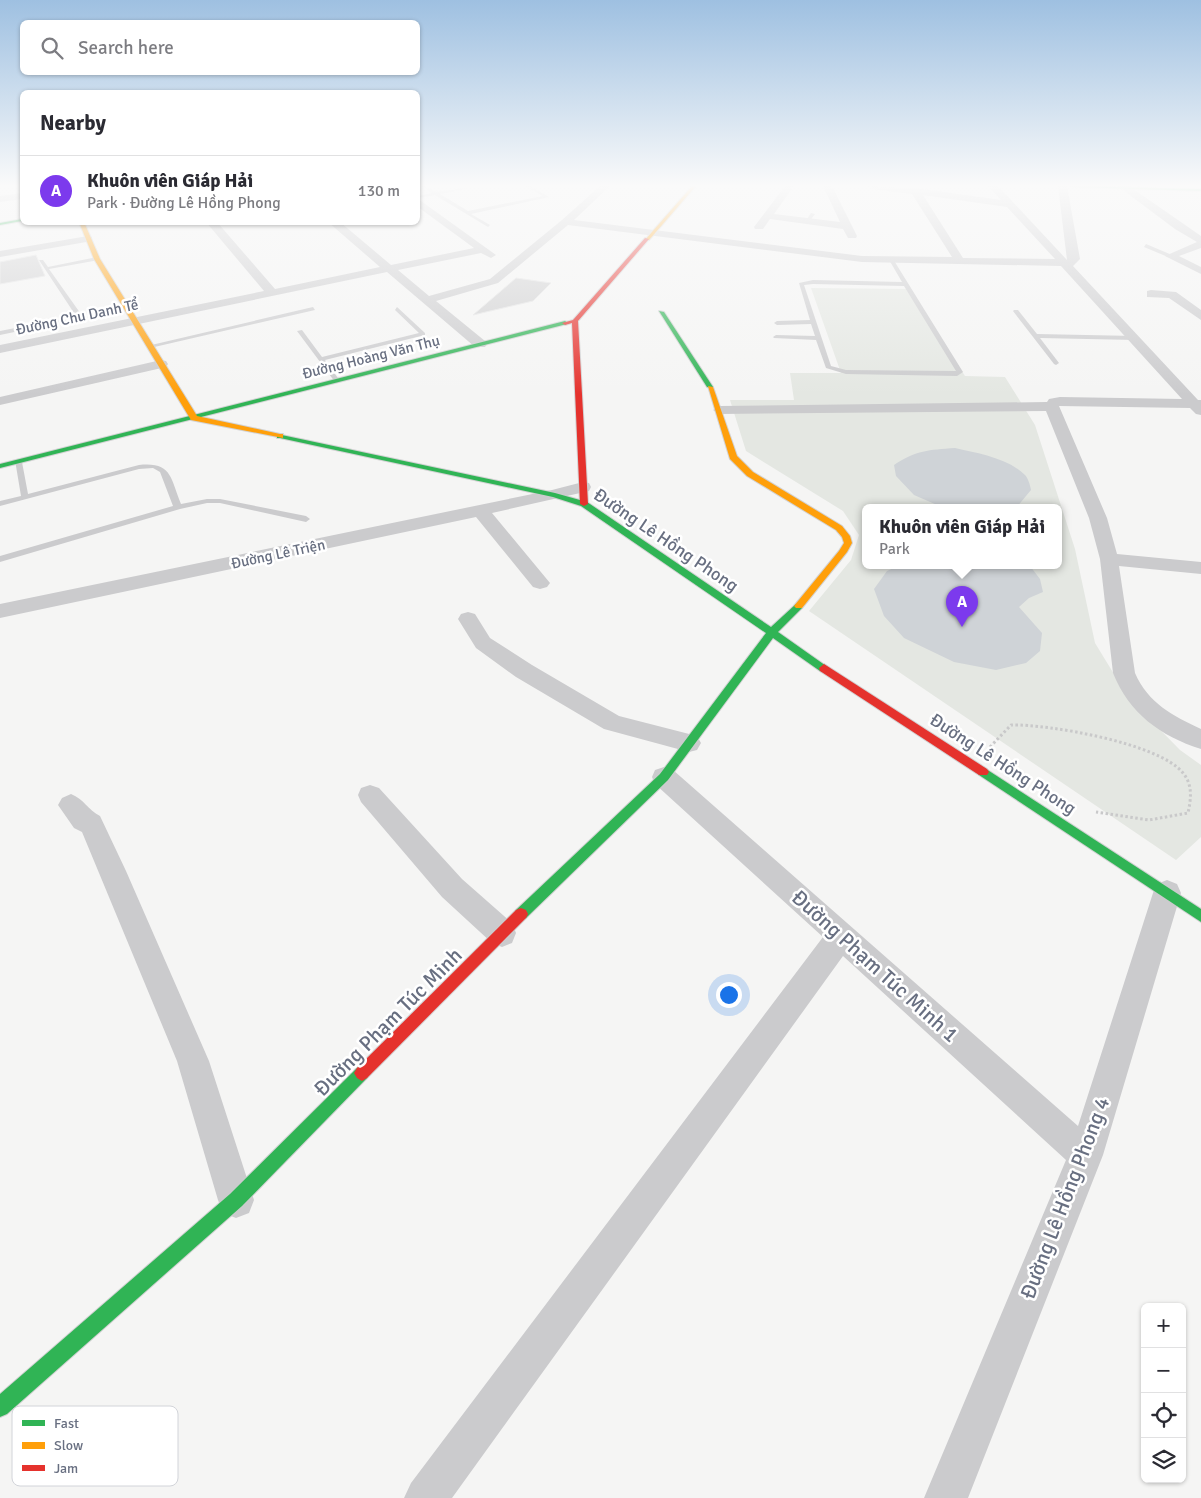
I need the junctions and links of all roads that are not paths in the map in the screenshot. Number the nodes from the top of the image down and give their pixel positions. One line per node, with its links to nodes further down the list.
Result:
1 (95, 256): 14 (street)
2 (240, 256): 23 (street)
3 (374, 256): 19 (street)
4 (449, 256): 19 (street, Đường Chu Danh Tể)
5 (492, 256): 20 (street)
6 (524, 256): 20 (street)
7 (634, 256): 32 (street)
8 (879, 256): 13 (street)
9 (957, 256): 16 (street)
10 (1056, 256): 17 (street)
11 (1074, 256): 17 (street)
12 (1170, 256): 21 (street)
13 (890, 259): 16 (street); 22 (lane)
14 (97, 260): 18 (lane); 31 (street)
15 (41, 261): 18 (lane)
16 (960, 261): 17 (street)
17 (1062, 263): 41 (street)
18 (48, 268): 35 (lane)
19 (388, 268): 23 (street, Đường Chu Danh Tể); 25 (street)
20 (508, 269): 25 (street)
21 (1201, 272)
22 (904, 284): 33 (lane); 40 (lane)
23 (271, 292): 31 (street, Đường Chu Danh Tể)
24 (1151, 294): 30 (street)
25 (428, 300): 42 (street)
26 (313, 309): 44 (lane)
27 (397, 309): 46 (lane)
28 (1016, 311): 38 (lane)
29 (661, 312): 53 (street)
30 (1201, 316)
31 (134, 321): 43 (street, Đường Chu Danh Tể); 44 (street)
32 (575, 322): 42 (street, Đường Hoàng Văn Thụ); 58 (street)
33 (813, 322): 34 (lane); 40 (lane)
34 (777, 323)
35 (12, 331): 37 (lane); 43 (lane)
36 (300, 331): 46 (lane)
37 (0, 333)
38 (1035, 336): 41 (lane); 48 (lane)
39 (776, 337): 40 (lane)
40 (819, 338)
41 (1135, 338): 52 (street)
42 (480, 344): 49 (street, Đường Hoàng Văn Thụ)
43 (14, 346): 45 (street, Đường Chu Danh Tể)
44 (150, 346): 47 (street)
45 (0, 350)
46 (322, 359): 49 (lane)
47 (161, 364): 50 (street); 54 (street)
48 (1056, 364)
49 (338, 381): 54 (street, Đường Hoàng Văn Thụ)
50 (0, 400)
51 (1052, 406): 52 (street); 53 (street); 65 (street)
52 (1200, 406)
53 (720, 410): 70 (street, Đường Phạm Túc Minh)
54 (194, 418): 55 (street, Đường Hoàng Văn Thụ); 57 (street)
55 (18, 462): 56 (street, Đường Hoàng Văn Thụ); 59 (lane)
56 (0, 466)
57 (555, 495): 58 (street, Đường Lê Triện); 62 (street, Đường Lê Triện)
58 (584, 496): 70 (street, Đường Lê Hồng Phong)
59 (25, 497): 60 (lane); 61 (lane)
60 (0, 504)
61 (178, 508): 63 (lane); 64 (lane)
62 (482, 511): 67 (street); 68 (street, Đường Lê Triện)
63 (306, 519)
64 (0, 559)
65 (1109, 559): 66 (street); 71 (street)
66 (1201, 568)
67 (540, 583)
68 (0, 612)
69 (468, 620): 72 (street)
70 (771, 633): 72 (street, Đường Phạm Túc Minh); 76 (street, Đường Lê Hồng Phong)
71 (1201, 740)
72 (689, 743): 73 (street, Đường Phạm Túc Minh)
73 (664, 777): 78 (street, Đường Phạm Túc Minh); 79 (street, Đường Phạm Túc Minh 1)
74 (370, 795): 78 (street)
75 (71, 805): 81 (street)
76 (1167, 892): 77 (street, Đường Lê Hồng Phong); 80 (street, Đường Lê Hồng Phong 4)
77 (1201, 916)
78 (502, 933): 81 (street, Đường Phạm Túc Minh)
79 (841, 936): 80 (street, Đường Phạm Túc Minh 1); 83 (street)
80 (1086, 1155): 84 (street, Đường Lê Hồng Phong 4)
81 (236, 1200): 82 (street, Đường Phạm Túc Minh)
82 (0, 1407)
83 (426, 1498)
84 (946, 1498)

